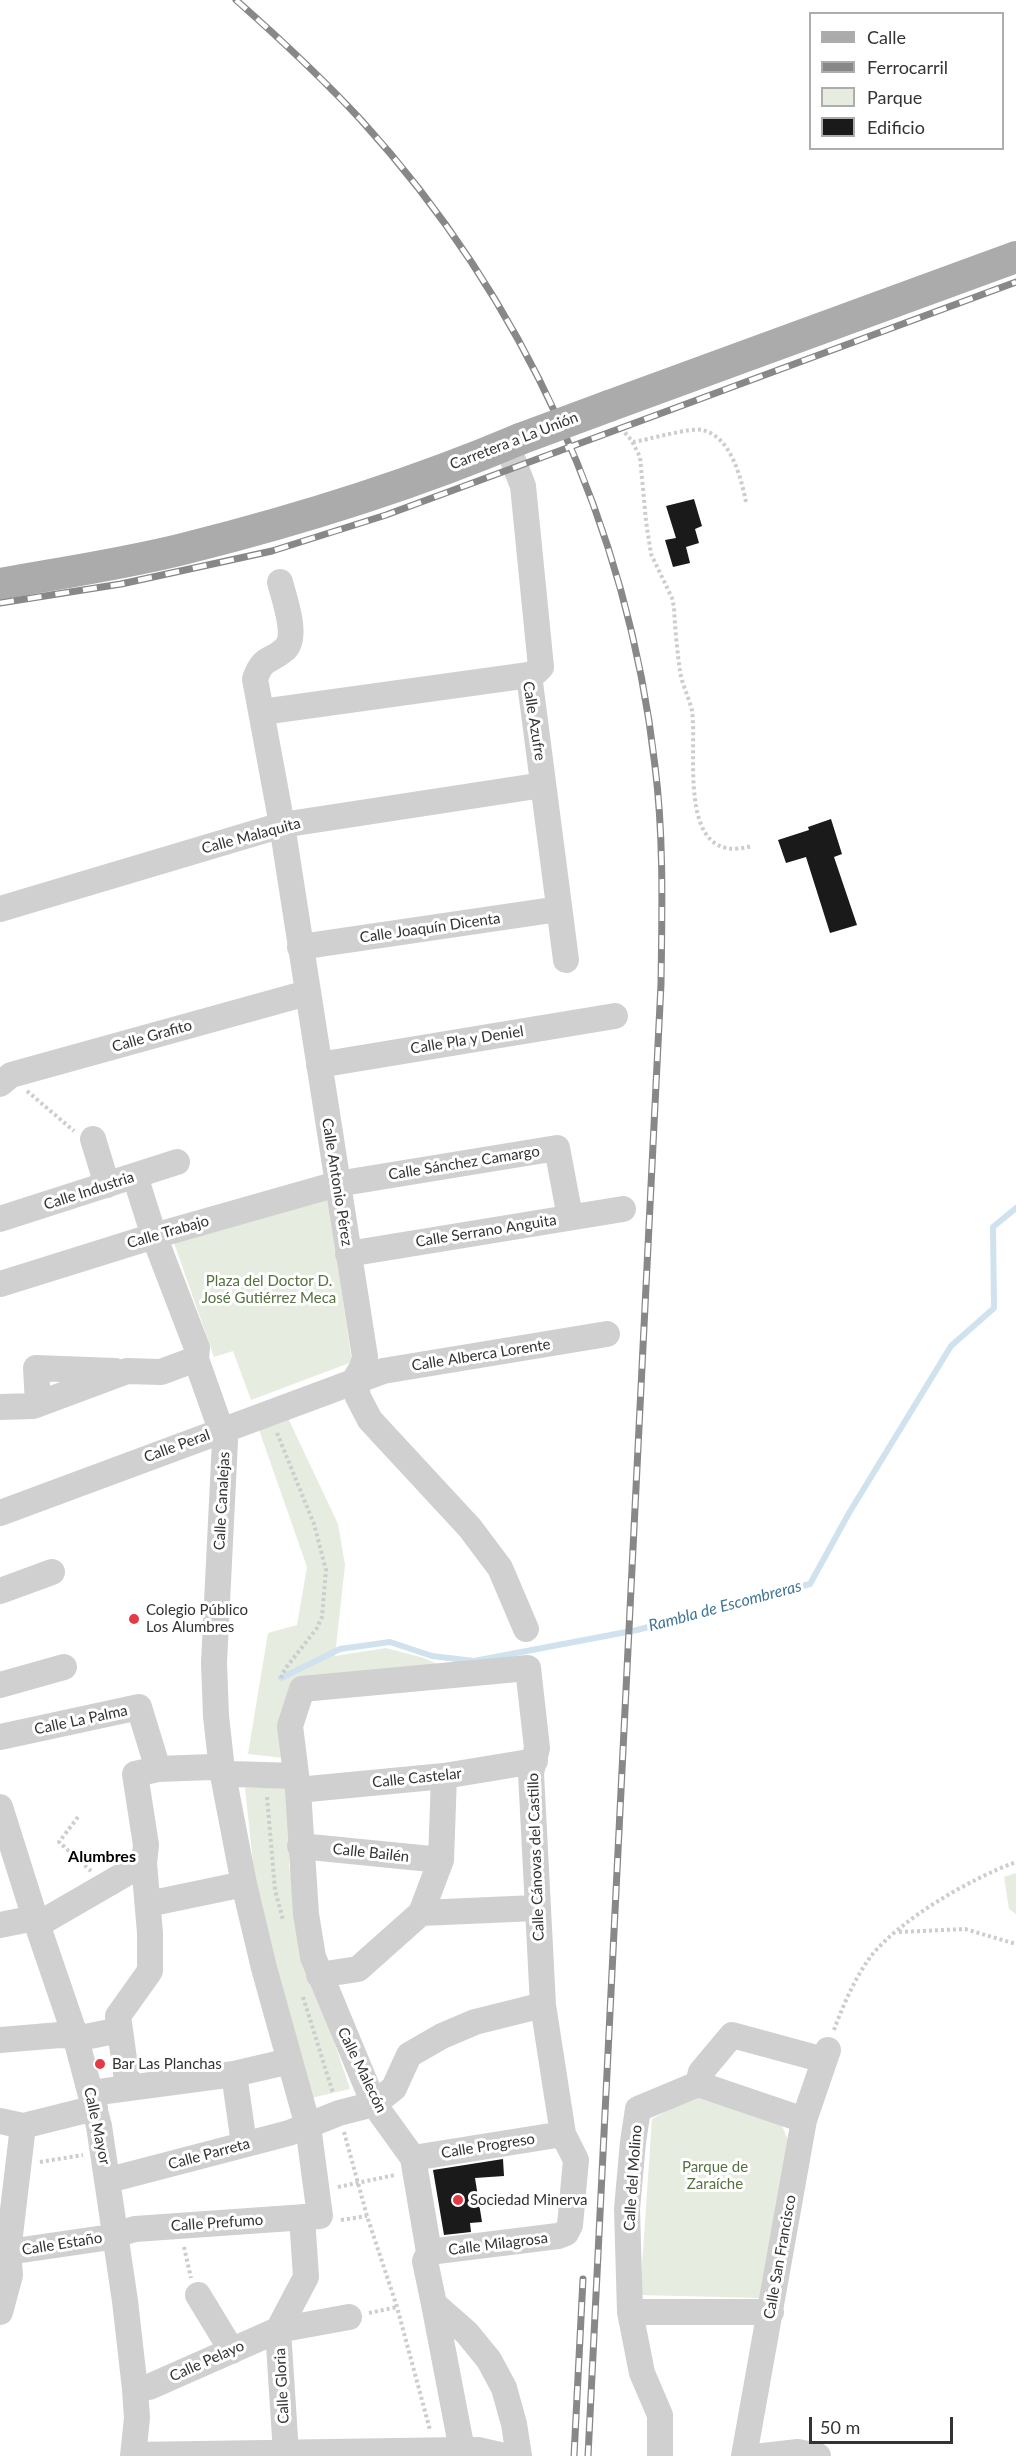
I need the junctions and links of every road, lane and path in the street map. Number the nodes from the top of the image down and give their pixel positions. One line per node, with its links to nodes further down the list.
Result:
1 (1016, 257): 2 (main road, Carretera a La Unión)
2 (609, 406): 3 (main road, Carretera a La Unión, bridge); 4 (path)
3 (514, 442): 7 (main road, Carretera a La Unión); 8 (street)
4 (633, 442): 5 (path); 12 (path)
5 (746, 502)
6 (280, 582): 9 (street, Calle Antonio Pérez)
7 (0, 584)
8 (529, 675): 9 (street, Calle Azufre); 10 (street, Calle Azufre)
9 (262, 712): 11 (street, Calle Antonio Pérez)
10 (543, 785): 11 (street, Calle Malaquita); 14 (street, Calle Azufre)
11 (282, 825): 13 (street, Calle Malaquita); 15 (street, Calle Antonio Pérez)
12 (752, 846)
13 (0, 909)
14 (560, 909): 15 (street, Calle Joaquín Dicenta); 16 (street, Calle Azufre)
15 (300, 947): 17 (street, Calle Antonio Pérez)
16 (566, 960)
17 (307, 993): 19 (street, Calle Antonio Pérez); 20 (street, Calle Grafito)
18 (615, 1016): 19 (street, Calle Pla y Deniel)
19 (319, 1065): 24 (street, Calle Antonio Pérez)
20 (12, 1086): 21 (path)
21 (86, 1137): 25 (street)
22 (177, 1162): 23 (street, Calle Industria)
23 (135, 1176): 25 (street, Calle Industria); 29 (street, Calle Canalejas)
24 (338, 1184): 27 (street, Calle Sánchez Camargo); 29 (street, Calle Trabajo); 30 (street, Calle Antonio Pérez)
25 (107, 1185): 28 (street, Calle Industria)
26 (623, 1209): 27 (street, Calle Serrano Anguita)
27 (570, 1217): 30 (street, Calle Serrano Anguita)
28 (0, 1219)
29 (154, 1236): 31 (street, Calle Trabajo); 33 (street, Calle Canalejas)
30 (348, 1254): 35 (street, Calle Antonio Pérez)
31 (0, 1284)
32 (607, 1334): 35 (street, Calle Alberca Lorente)
33 (196, 1359): 34 (street); 38 (street, Calle Canalejas)
34 (127, 1371): 36 (street); 36 (street)
35 (355, 1379): 38 (street, Calle Peral); 42 (street)
36 (38, 1404): 37 (street)
37 (0, 1407)
38 (222, 1429): 39 (street, Calle Peral); 49 (street, Calle Canalejas)
39 (0, 1513)
40 (52, 1572): 41 (street)
41 (0, 1591)
42 (526, 1629)
43 (64, 1667): 44 (street)
44 (0, 1685)
45 (302, 1689): 47 (street, Calle Cánovas del Castillo); 51 (street, Calle Malecón)
46 (0, 1737): 48 (street, Calle La Palma)
47 (535, 1761): 50 (street, Calle Castelar); 61 (street, Calle Cánovas del Castillo)
48 (158, 1770): 49 (street); 57 (street)
49 (222, 1770): 51 (street, Calle Castelar); 59 (street)
50 (444, 1776): 51 (street, Calle Castelar); 55 (street)
51 (297, 1783): 54 (street, Calle Malecón)
52 (0, 1807): 63 (street, Calle Mayor)
53 (78, 1817): 58 (path)
54 (300, 1846): 55 (street, Calle Bailén); 67 (street, Calle Malecón)
55 (441, 1860): 62 (street)
56 (1016, 1862): 65 (path)
57 (144, 1863): 60 (street); 63 (street)
58 (99, 1878)
59 (244, 1884): 60 (street); 73 (street)
60 (148, 1904): 69 (street)
61 (536, 1908): 62 (street); 68 (street, Calle Cánovas del Castillo)
62 (421, 1913): 67 (street)
63 (36, 1922): 64 (street); 70 (street, Calle Mayor)
64 (0, 1925)
65 (897, 1932): 66 (path); 72 (path)
66 (1016, 1944)
67 (319, 1975): 78 (street, Calle Malecón)
68 (543, 2005): 78 (street); 82 (street, Calle Cánovas del Castillo)
69 (120, 2030): 70 (street); 76 (street)
70 (75, 2036): 71 (street); 77 (street, Calle Mayor)
71 (0, 2040)
72 (826, 2055): 75 (street); 79 (street, Calle San Francisco)
73 (290, 2061): 74 (street); 81 (street)
74 (234, 2074): 76 (street); 83 (street)
75 (698, 2084): 79 (street); 100 (street, Calle del Molino)
76 (128, 2088): 77 (street)
77 (93, 2100): 80 (street); 87 (street, Calle Mayor)
78 (374, 2104): 81 (street, Calle Parreta); 86 (street, Calle Malecón)
79 (804, 2120): 101 (street, Calle San Francisco)
80 (11, 2123): 95 (street)
81 (308, 2126): 83 (street, Calle Parreta); 90 (street)
82 (563, 2134): 86 (street, Calle Progreso); 91 (street, Calle Cánovas del Castillo)
83 (244, 2144): 87 (street, Calle Parreta)
84 (93, 2153): 85 (path)
85 (33, 2164)
86 (406, 2166): 88 (path); 94 (street, Calle Malecón)
87 (109, 2180): 92 (street, Calle Mayor)
88 (337, 2187)
89 (367, 2216): 90 (path)
90 (318, 2218): 92 (street, Calle Prefumo); 103 (street, Calle Gloria)
91 (566, 2232): 94 (street, Calle Milagrosa)
92 (116, 2234): 95 (street, Calle Estaño); 105 (street, Calle Mayor)
93 (182, 2237): 96 (path)
94 (429, 2252): 98 (street, Calle Malecón)
95 (8, 2253): 97 (street)
96 (195, 2288): 104 (street)
97 (2, 2297)
98 (434, 2304): 106 (street, Calle Malecón); 111 (street)
99 (396, 2307): 102 (path)
100 (630, 2312): 101 (street); 112 (street, Calle del Molino)
101 (771, 2312): 113 (street, Calle San Francisco)
102 (357, 2316): 103 (street, Calle Pelayo)
103 (278, 2330): 104 (street, Calle Pelayo); 107 (street, Calle Gloria)
104 (232, 2350): 105 (street, Calle Pelayo)
105 (135, 2389): 109 (street, Calle Mayor)
106 (473, 2452): 107 (street); 110 (street)
107 (286, 2453): 108 (street)
108 (239, 2455): 109 (street)
109 (133, 2456)
110 (504, 2456)
111 (519, 2456)
112 (660, 2456)
113 (744, 2456)
114 (763, 2456): 115 (street)
115 (818, 2456)

